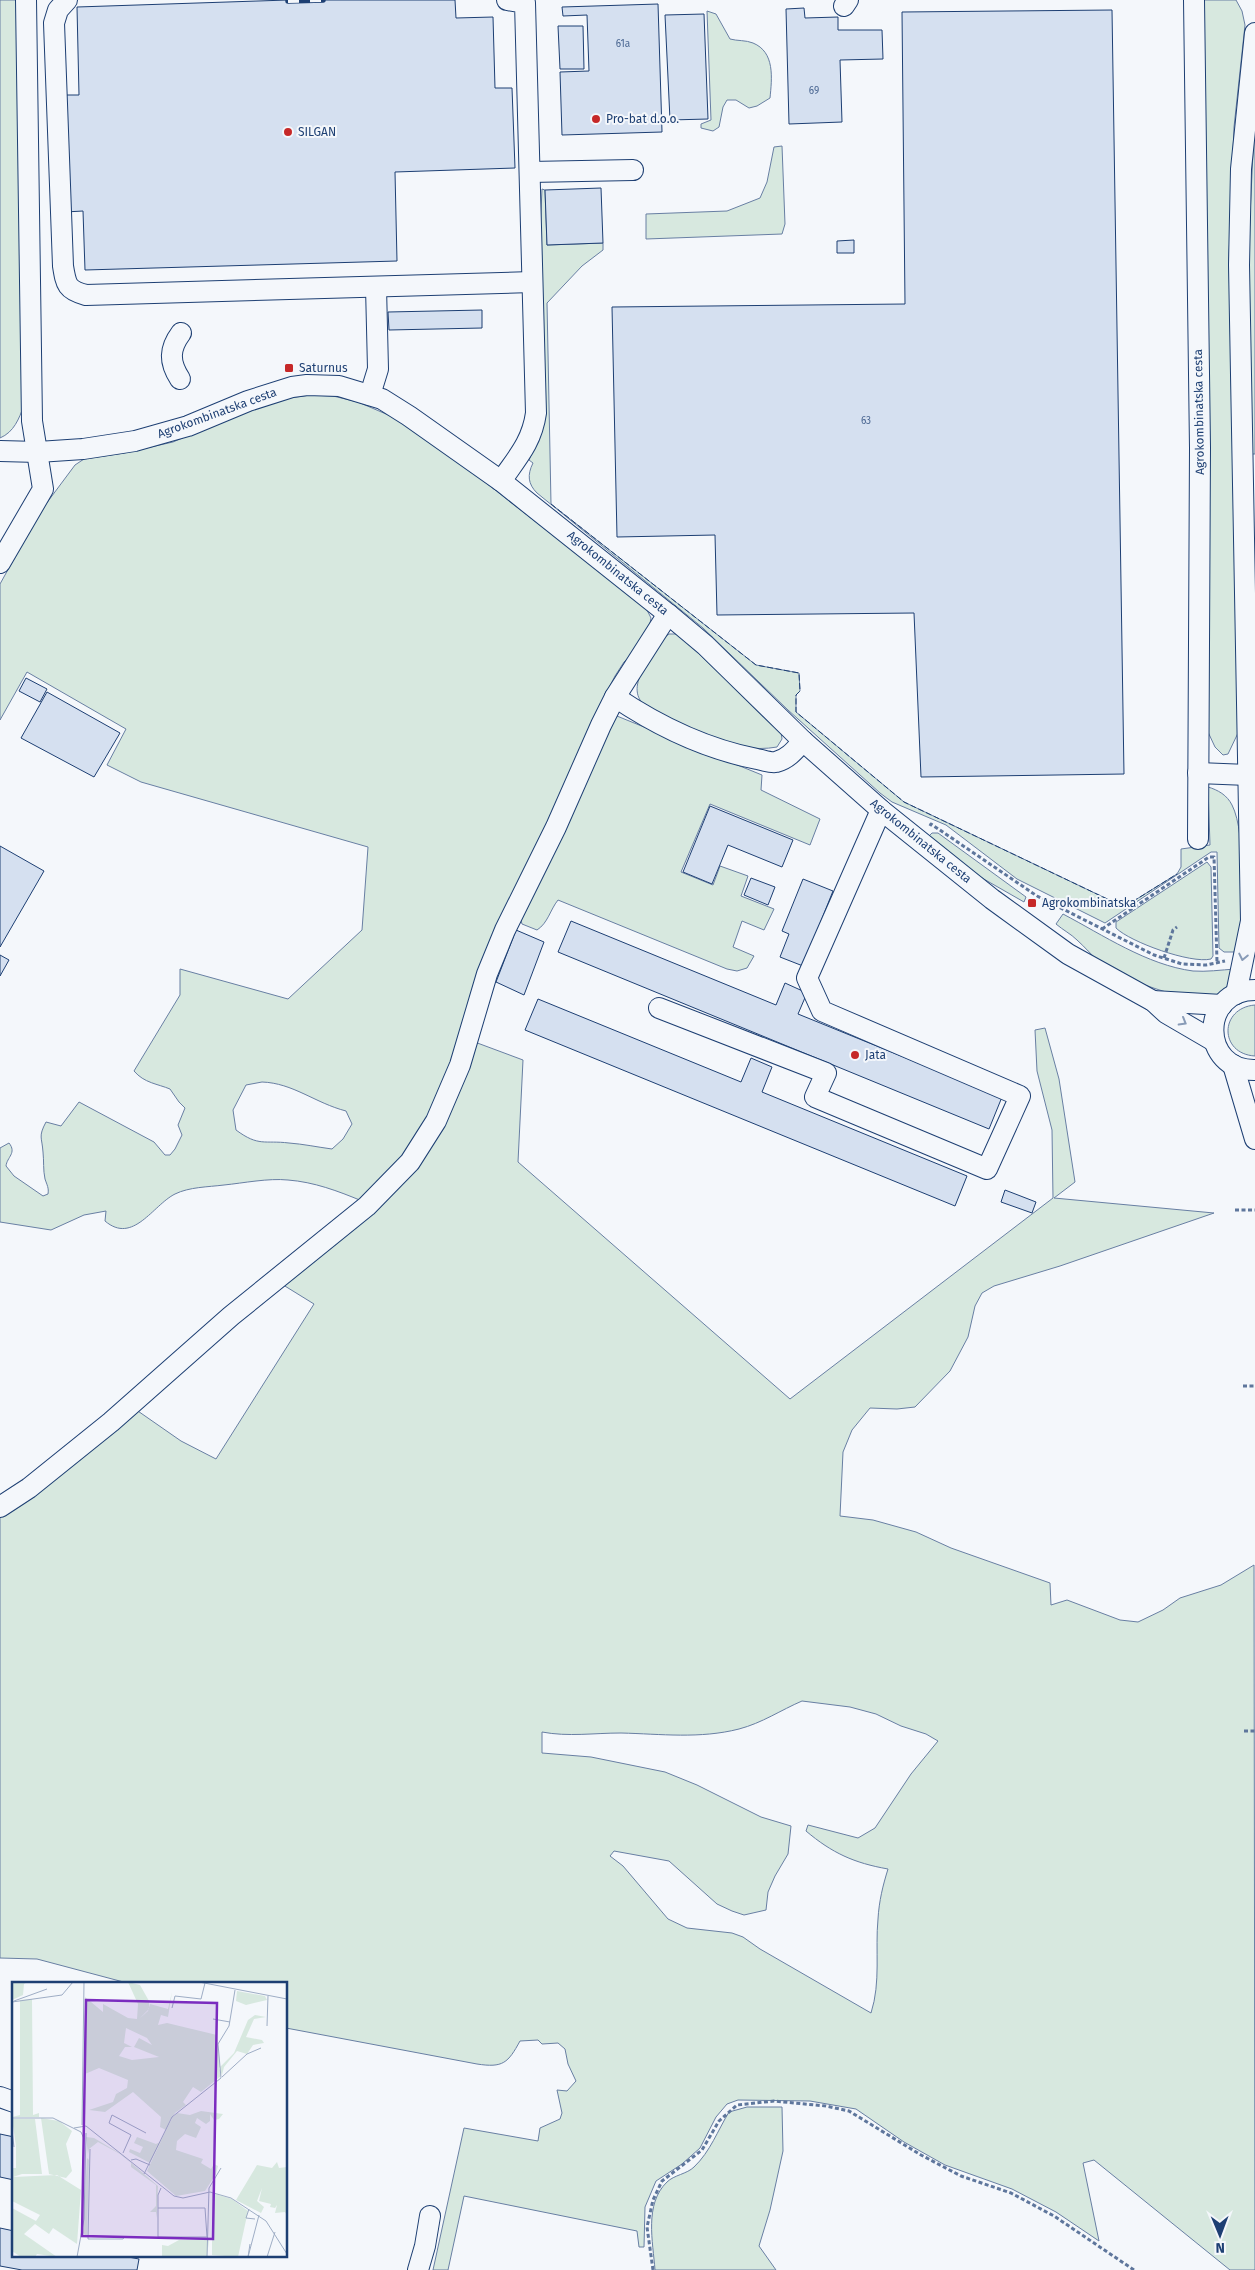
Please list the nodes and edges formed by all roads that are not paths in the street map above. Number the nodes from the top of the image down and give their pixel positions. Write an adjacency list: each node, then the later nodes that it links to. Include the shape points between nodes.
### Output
1 (26, 0): 14 (street, via 32,420)
2 (67, 0): 9 (street, via 58,10 54,23 63,266 65,282 74,292 86,295)
3 (507, 0): 7 (street, via 525,3)
4 (1194, 0): 21 (street, Agrokombinatska cesta, via 1200,448)
5 (1255, 33): 15 (street, via 1239,201)
6 (633, 170): 7 (street)
7 (530, 172): 8 (street)
8 (532, 282): 9 (street); 16 (street, via 536,414 526,447)
9 (376, 287): 12 (street, via 378,369)
10 (181, 333): 11 (street, via 173,344 173,368)
11 (180, 379)
12 (370, 395): 14 (street, Agrokombinatska cesta, via 339,386 292,387 262,395 188,426 149,438 83,449); 16 (street, Agrokombinatska cesta, via 409,416)
13 (0, 451): 14 (street, Agrokombinatska cesta)
14 (38, 452): 17 (street, via 43,490)
15 (1248, 460): 22 (street)
16 (501, 482): 18 (street, Agrokombinatska cesta)
17 (0, 563)
18 (668, 614): 19 (street); 20 (street, Agrokombinatska cesta, via 705,645)
19 (615, 698): 20 (street, via 695,741 746,757 774,762 788,758); 33 (street, via 487,974 460,1065 436,1121 410,1162 367,1206 231,1316 111,1422 30,1488)
20 (803, 741): 23 (street, Agrokombinatska cesta)
21 (1198, 773): 22 (street); 24 (street, Agrokombinatska cesta)
22 (1248, 775): 25 (street)
23 (881, 810): 27 (street, Agrokombinatska cesta, via 992,899 1068,954); 28 (street, via 807,978 822,1011 1020,1096 988,1169 815,1097 826,1073)
24 (1198, 839)
25 (1253, 927): 26 (street, one-way to 26)
26 (1238, 996): 27 (street, Agrokombinatska cesta); 29 (street, via 1215,1018)
27 (1153, 1001): 29 (street, Agrokombinatska cesta, one-way to 29, via 1166,1013)
28 (659, 1008)
29 (1214, 1041): 30 (street)
30 (1233, 1065): 31 (street); 32 (street)
31 (1255, 1070)
32 (1255, 1139)
33 (0, 1507)
34 (0, 2097): 35 (street)
35 (12, 2101)
36 (430, 2216): 37 (street)
37 (418, 2270)

